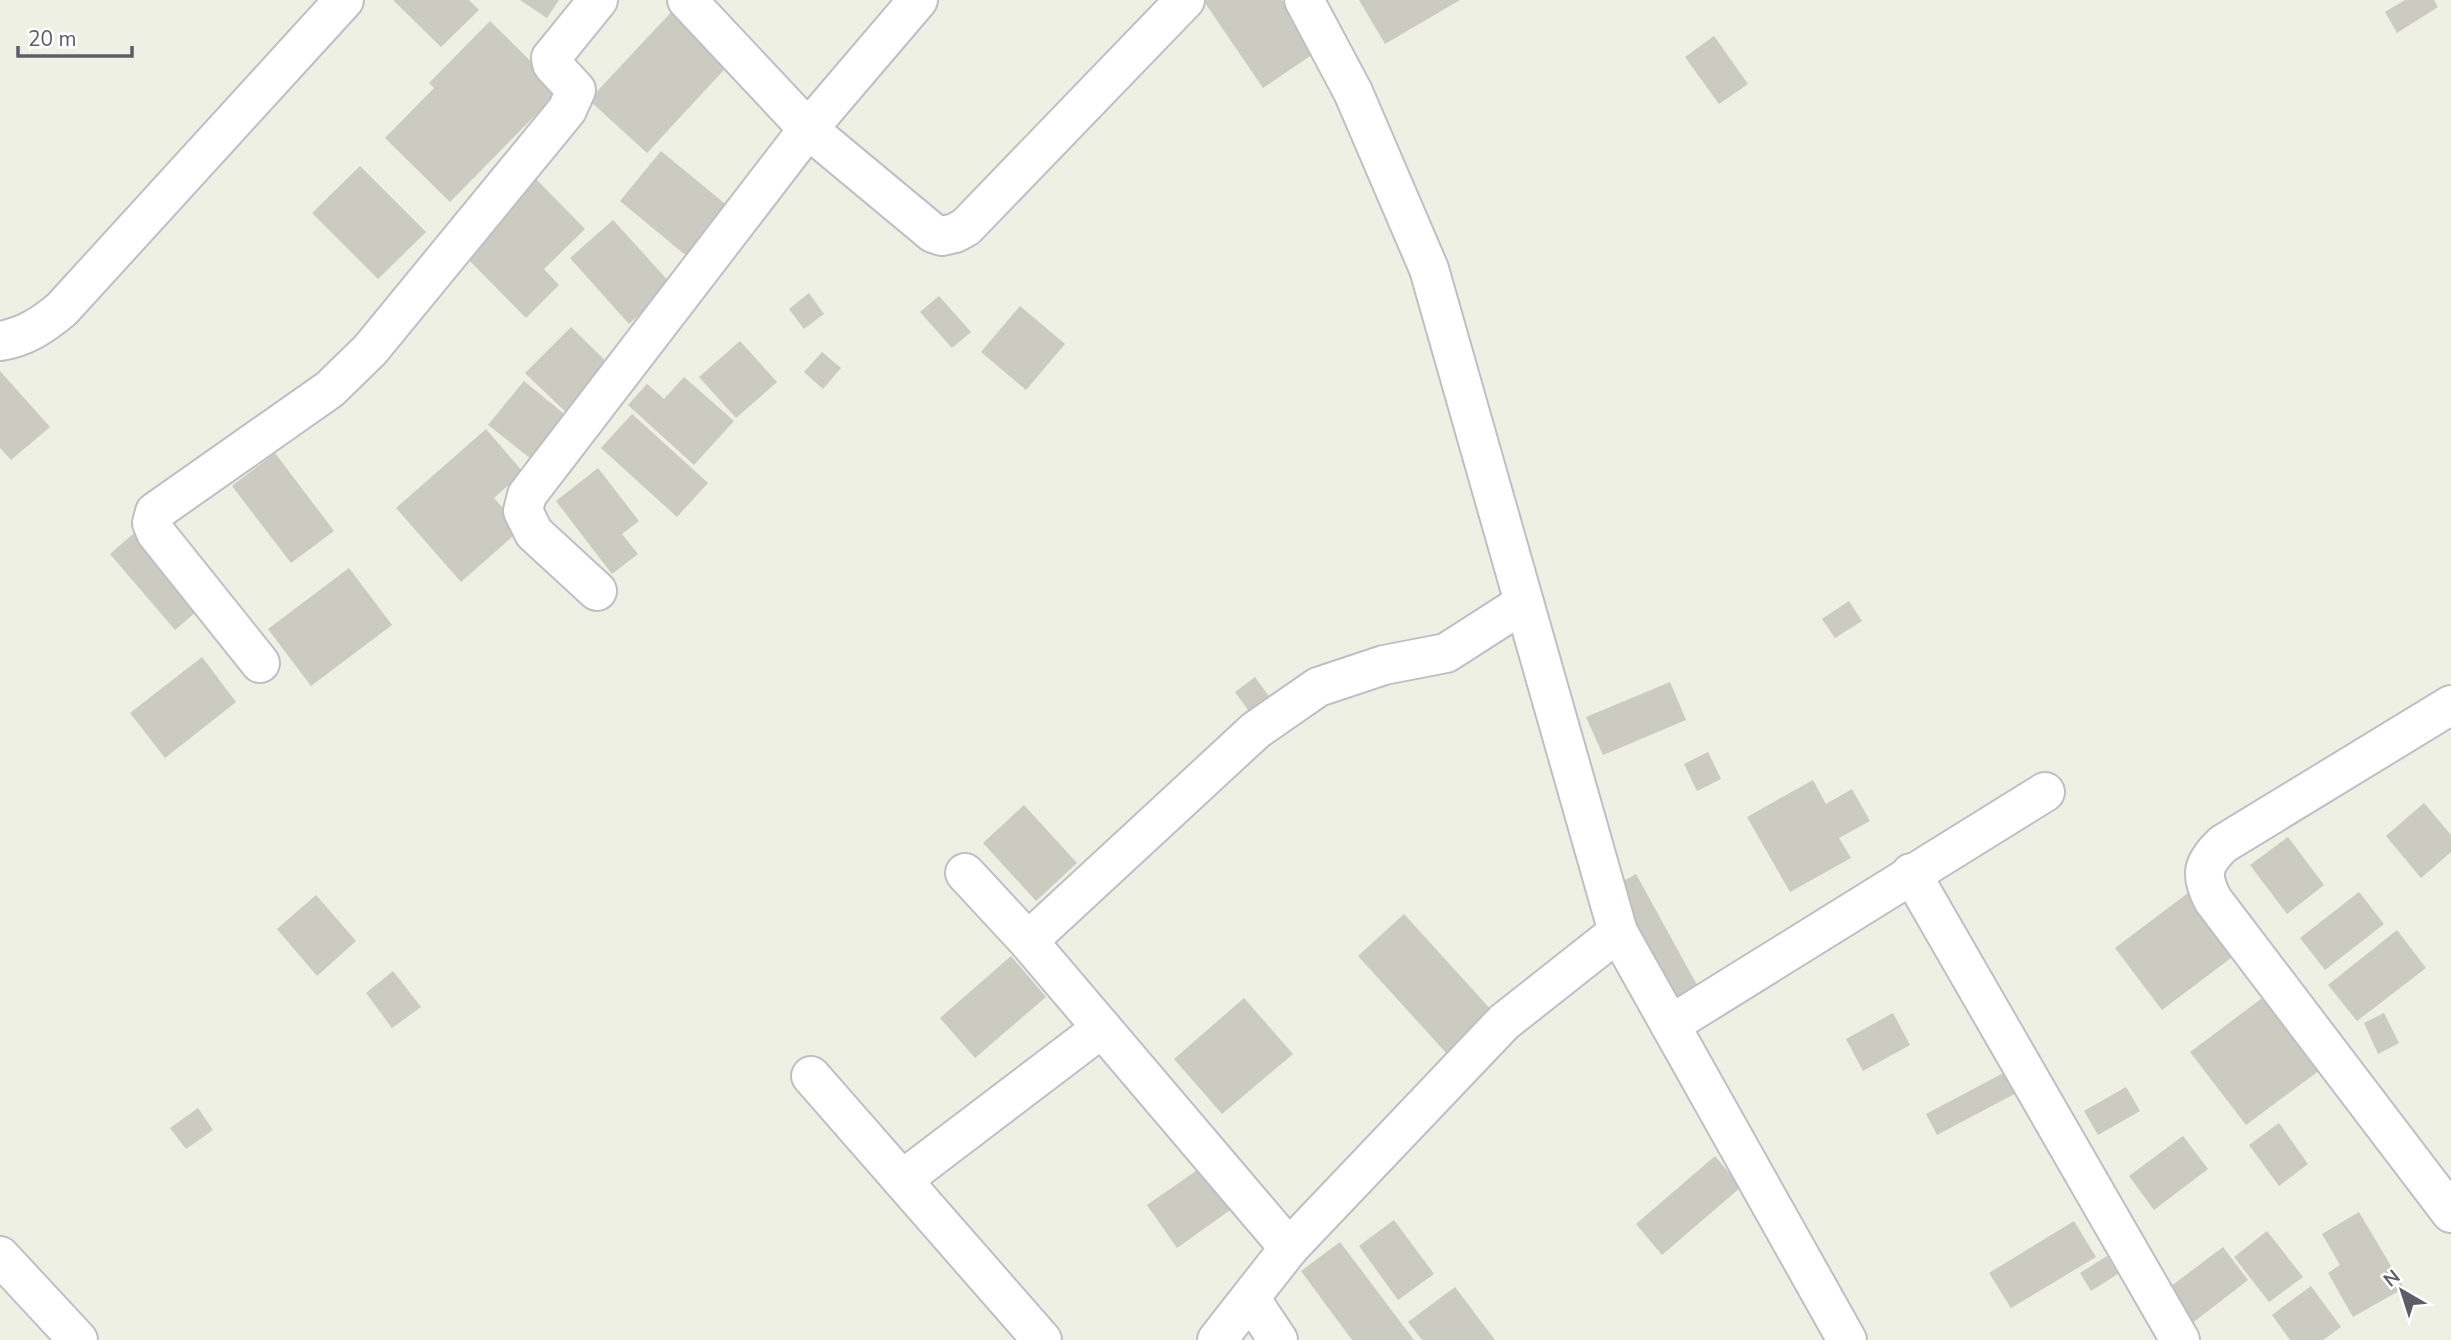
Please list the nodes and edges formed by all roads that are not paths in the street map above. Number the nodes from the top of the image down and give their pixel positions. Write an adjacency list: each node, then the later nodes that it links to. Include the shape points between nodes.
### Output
1 (344, 0): 8 (street, via 62,309 24,334)
2 (598, 0): 11 (street, via 551,58 576,90 567,110 370,350 330,389 267,437 155,512 152,523 156,533)
3 (687, 0): 7 (street)
4 (918, 0): 7 (street)
5 (1185, 0): 7 (street, via 966,227 955,233 933,233)
6 (1304, 0): 10 (street, via 1353,92 1429,269)
7 (808, 129): 9 (street, via 527,495 523,511 534,533)
8 (0, 341)
9 (597, 591)
10 (1524, 603): 16 (street); 17 (street, via 1446,653 1384,664 1318,687 1256,730)
11 (260, 663)
12 (2451, 705): 22 (street, via 2223,844 2203,872 2213,900)
13 (2045, 792): 15 (street)
14 (965, 873): 17 (street)
15 (1911, 873): 18 (street); 31 (street)
16 (1618, 932): 18 (street); 23 (street, via 1504,1021)
17 (1028, 941): 19 (street)
18 (1670, 1025): 30 (street)
19 (1102, 1028): 21 (street); 23 (street)
20 (811, 1076): 21 (street)
21 (902, 1180): 27 (street)
22 (2451, 1213)
23 (1289, 1248): 25 (street)
24 (0, 1256): 26 (street)
25 (1250, 1298): 28 (street); 29 (street)
26 (78, 1340)
27 (1042, 1340)
28 (1217, 1340)
29 (1278, 1340)
30 (1847, 1340)
31 (2180, 1340)

